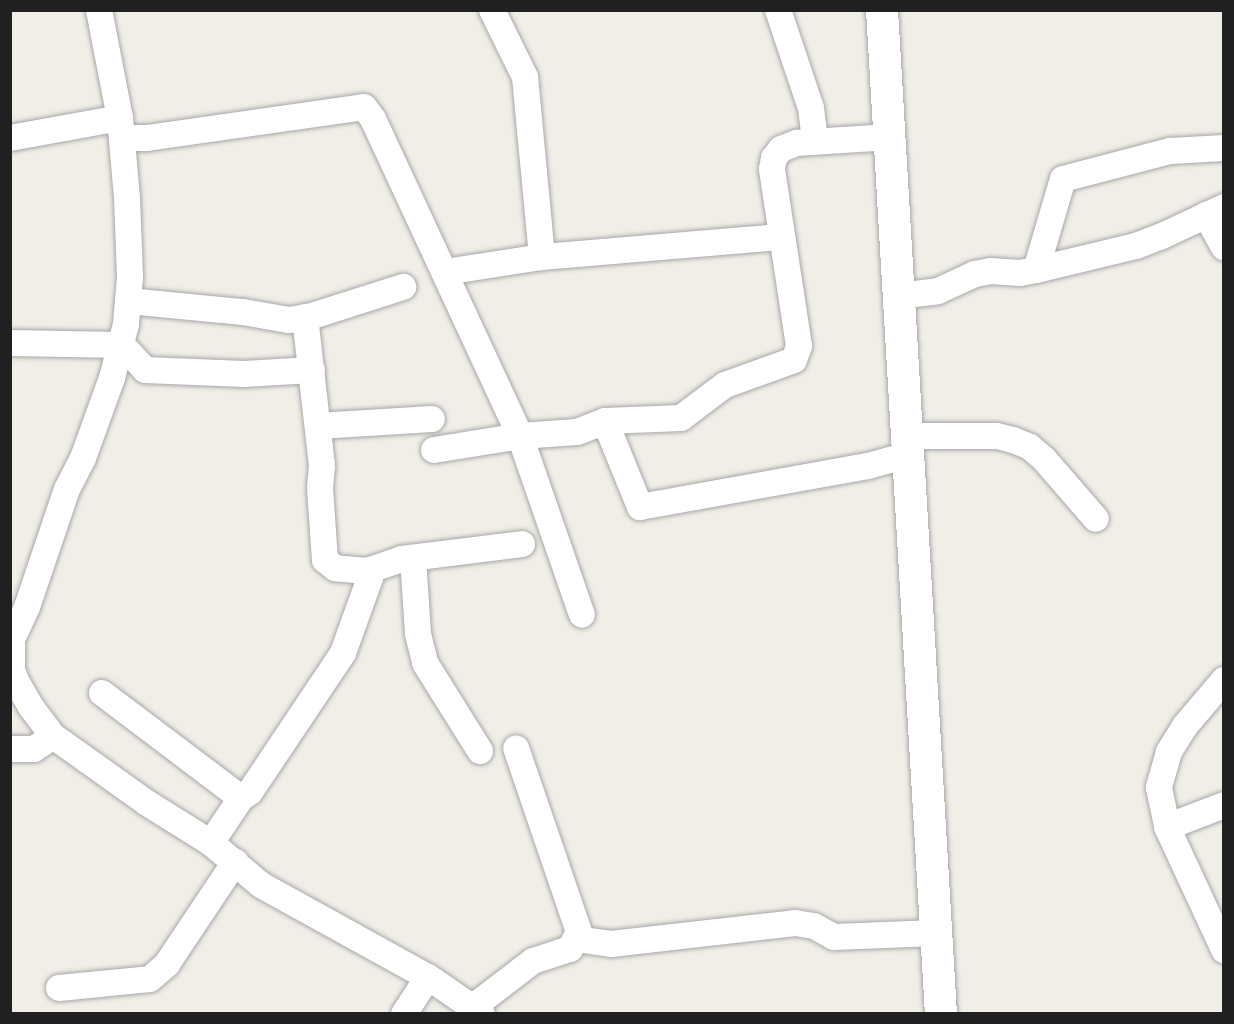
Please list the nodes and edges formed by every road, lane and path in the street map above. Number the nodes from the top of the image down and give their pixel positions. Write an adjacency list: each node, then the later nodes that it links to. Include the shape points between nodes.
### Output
1 (99, 10): 5 (street)
2 (492, 10): 13 (street, via 525,76)
3 (778, 10): 8 (street, via 811,108)
4 (882, 10): 7 (street)
5 (121, 128): 6 (street); 15 (street, via 147,138 364,107 374,118); 18 (street)
6 (10, 138)
7 (889, 138): 8 (street); 17 (street)
8 (815, 142): 11 (street, via 781,148 774,158 772,169)
9 (1224, 148): 14 (street, via 1170,151 1063,179)
10 (1215, 211): 12 (street); 14 (street, via 1136,246)
11 (782, 237): 13 (street); 24 (street, via 799,346 794,360 736,379 681,417)
12 (1224, 247)
13 (542, 257): 15 (street)
14 (1036, 270): 17 (street, via 990,271 938,291)
15 (445, 272): 26 (street)
16 (403, 287): 19 (street)
17 (899, 296): 27 (street)
18 (128, 301): 19 (street, via 289,320); 21 (street)
19 (305, 318): 22 (street)
20 (10, 343): 21 (street)
21 (122, 345): 22 (street, via 146,370 244,374); 34 (street, via 27,608 12,639)
22 (312, 369): 25 (street)
23 (432, 419): 25 (street)
24 (605, 421): 26 (street, via 577,432); 27 (street, via 640,507 867,466)
25 (318, 426): 32 (street, via 325,560 336,568)
26 (520, 436): 28 (street); 33 (street)
27 (907, 446): 29 (street, via 997,436 1013,440 1044,459); 46 (street)
28 (434, 450)
29 (1096, 519)
30 (522, 544): 31 (street)
31 (413, 558): 32 (street); 40 (street, via 418,634 425,663)
32 (367, 571): 41 (street, via 370,583 343,652 250,792)
33 (582, 615)
34 (11, 669): 37 (street, via 31,707)
35 (1224, 680): 43 (street, via 1185,726 1169,752 1159,788)
36 (102, 693): 41 (street)
37 (54, 736): 39 (street, via 34,749); 44 (street)
38 (516, 748): 47 (street, via 578,926)
39 (10, 749)
40 (480, 751)
41 (241, 798): 44 (street)
42 (1224, 805): 43 (street)
43 (1167, 828): 48 (street)
44 (211, 843): 45 (street)
45 (235, 862): 49 (street, via 261,885); 50 (street, via 167,963 150,979)
46 (936, 933): 47 (street, via 834,937 814,926 795,923 611,944); 53 (street)
47 (576, 939): 51 (street, via 570,949 533,961)
48 (1224, 950)
49 (428, 977): 51 (street); 52 (street)
50 (59, 988)
51 (477, 1010)
52 (404, 1014)
53 (941, 1014)

